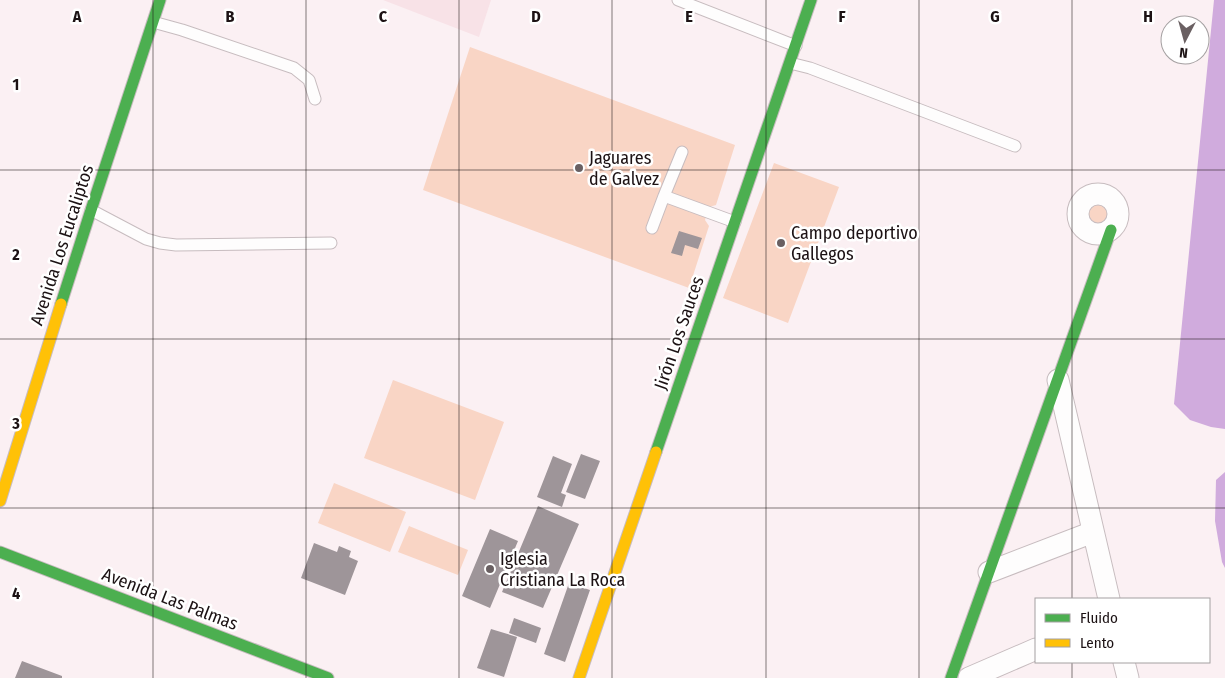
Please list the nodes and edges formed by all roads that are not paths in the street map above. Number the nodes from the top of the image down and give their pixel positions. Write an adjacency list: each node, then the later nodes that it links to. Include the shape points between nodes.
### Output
1 (160, 0): 4 (street, Avenida Los Eucaliptos)
2 (678, 0): 5 (lane)
3 (811, 0): 5 (street, Jirón Los Sauces)
4 (153, 22): 7 (lane, via 294,68 308,80); 11 (street, Avenida Los Eucaliptos)
5 (796, 46): 6 (street, Jirón Los Sauces)
6 (790, 63): 8 (lane); 12 (street, Jirón Los Sauces)
7 (315, 99)
8 (1014, 146)
9 (682, 152): 10 (lane)
10 (664, 196): 12 (lane); 13 (lane)
11 (91, 210): 15 (lane, via 160,243); 17 (street, Avenida Los Eucaliptos)
12 (735, 222): 25 (street, Jirón Los Sauces)
13 (652, 228)
14 (1112, 230): 16 (street)
15 (331, 243)
16 (1058, 380): 18 (street); 20 (street)
17 (0, 501)
18 (1093, 532): 20 (street); 21 (street)
19 (0, 552): 24 (street, Avenida Las Palmas)
20 (989, 572): 26 (street)
21 (1109, 598)
22 (1035, 649): 27 (street)
23 (1124, 663): 28 (street)
24 (328, 678)
25 (579, 678)
26 (951, 678)
27 (969, 678)
28 (1128, 678)

